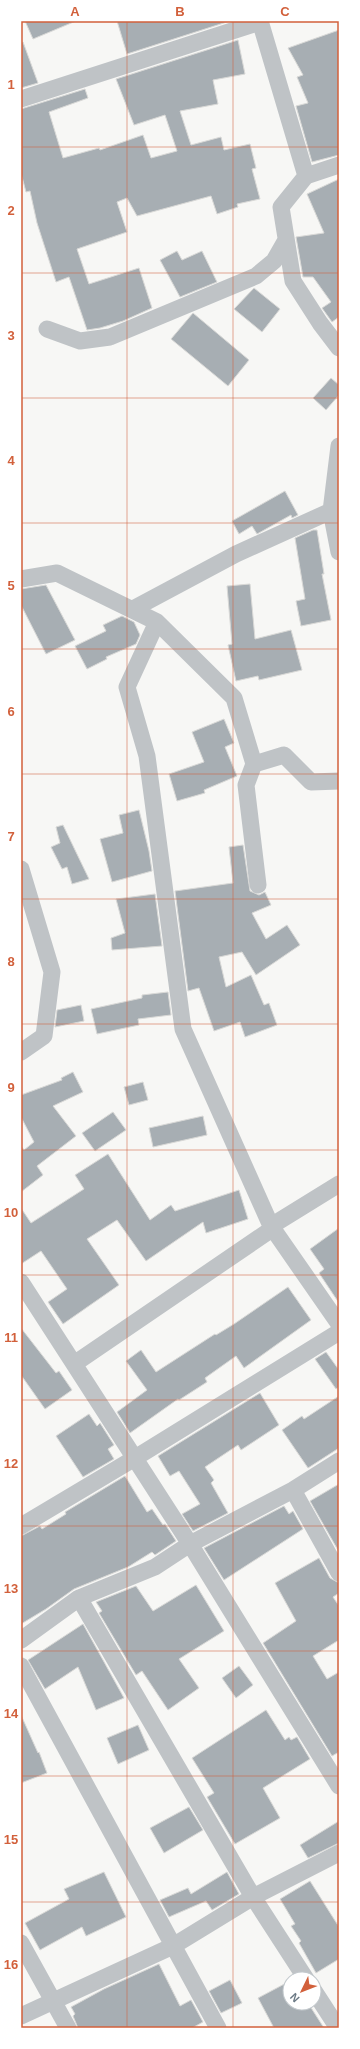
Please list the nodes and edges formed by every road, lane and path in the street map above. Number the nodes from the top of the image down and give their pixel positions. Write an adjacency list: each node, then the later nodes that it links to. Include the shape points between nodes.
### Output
1 (260, 22): 2 (street); 4 (street)
2 (21, 99)
3 (339, 166): 4 (street)
4 (306, 176): 5 (street, via 281,207)
5 (286, 240): 6 (street, via 293,281); 7 (street, via 274,261 256,276 110,337 80,341)
6 (333, 327): 8 (street)
7 (46, 329)
8 (339, 348)
9 (339, 446): 10 (street)
10 (331, 511): 11 (street); 13 (street, via 236,554)
11 (339, 552)
12 (21, 579): 13 (street, via 57,573)
13 (133, 608): 14 (street)
14 (158, 622): 15 (street, via 234,698); 21 (street, via 127,687 147,756 183,1029)
15 (254, 764): 16 (street, via 284,755 310,782); 18 (street, via 246,785)
16 (339, 781)
17 (21, 870): 19 (street, via 52,972 44,1036)
18 (258, 885)
19 (21, 1052)
20 (339, 1184): 21 (street)
21 (271, 1226): 23 (street); 25 (street, via 269,1231)
22 (21, 1282): 25 (street)
23 (339, 1324)
24 (339, 1332): 26 (street)
25 (74, 1364): 26 (street)
26 (135, 1458): 29 (street); 30 (street)
27 (339, 1461): 28 (street)
28 (293, 1490): 30 (street); 31 (street)
29 (21, 1526)
30 (190, 1544): 32 (street, via 155,1566); 35 (street)
31 (339, 1573)
32 (79, 1598): 33 (street); 37 (street)
33 (21, 1640)
34 (21, 1666): 39 (street)
35 (339, 1786)
36 (339, 1853): 37 (street)
37 (253, 1897): 39 (street); 40 (street)
38 (21, 1943): 41 (street)
39 (173, 1946): 41 (street); 45 (street)
40 (301, 1971)
41 (53, 2002): 43 (street); 44 (street)
42 (322, 2003): 46 (street)
43 (21, 2016)
44 (68, 2028)
45 (218, 2028)
46 (338, 2028)

